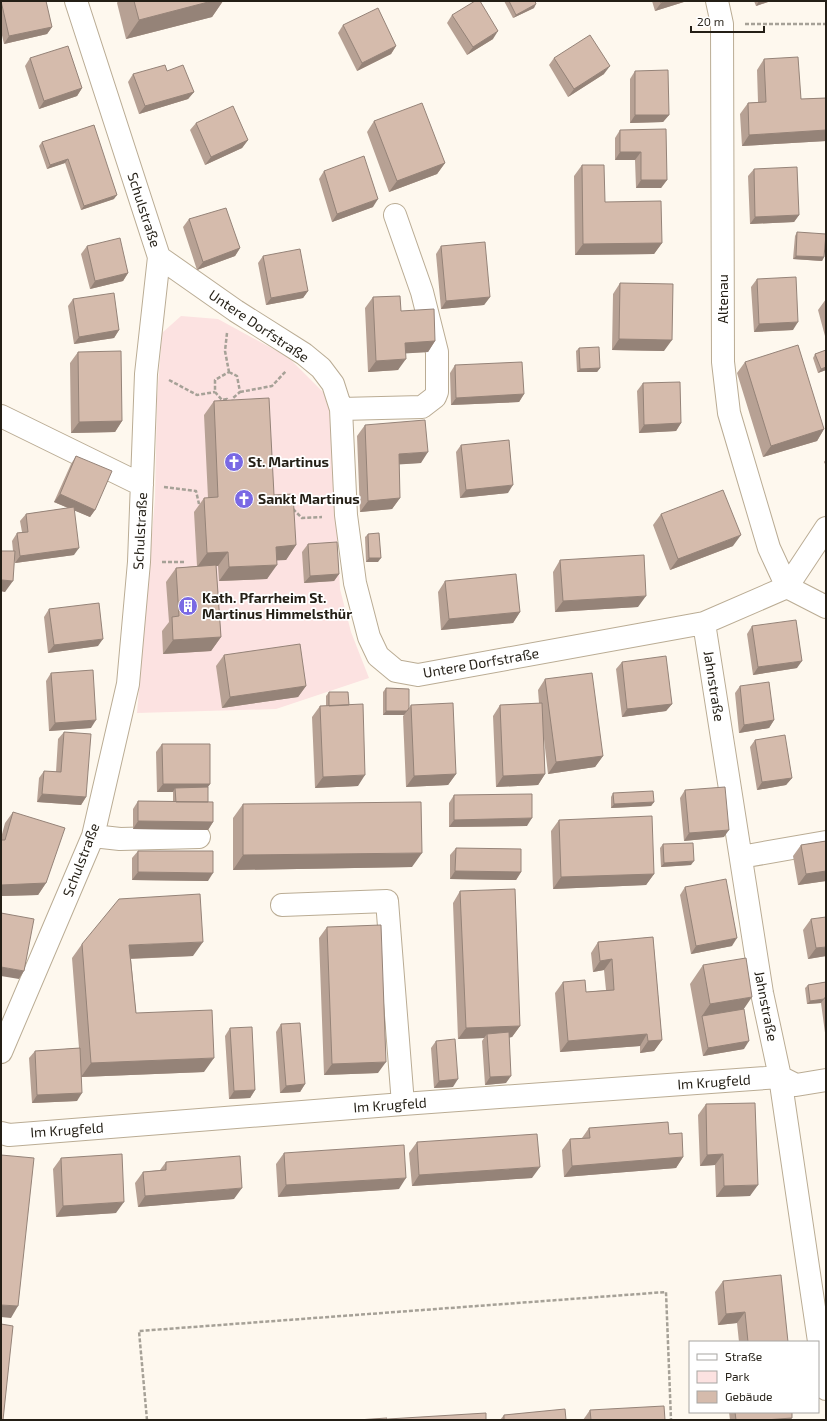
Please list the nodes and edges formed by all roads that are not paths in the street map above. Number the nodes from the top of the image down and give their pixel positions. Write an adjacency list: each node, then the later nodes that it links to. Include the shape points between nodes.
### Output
1 (76, 1): 4 (street, Schulstraße)
2 (717, 1): 9 (street, Altenau, via 722,24 723,362 729,413 770,548)
3 (396, 215): 5 (street, via 422,292 437,352 437,392 422,407)
4 (159, 257): 5 (street, Untere Dorfstraße, via 321,368 333,384); 7 (street, Schulstraße, via 146,374)
5 (341, 409): 11 (street, Untere Dorfstraße, via 346,515 355,583 369,637 378,656 396,671 418,675)
6 (1, 416): 7 (street)
7 (142, 485): 12 (street, Schulstraße, via 137,682)
8 (826, 528): 9 (street)
9 (787, 587): 10 (street); 11 (street, Untere Dorfstraße)
10 (826, 607)
11 (704, 623): 15 (street, Jahnstraße)
12 (93, 836): 13 (street, via 120,839); 17 (street, Schulstraße)
13 (199, 837)
14 (826, 842): 15 (street)
15 (742, 857): 18 (street, Jahnstraße, via 762,993)
16 (282, 905): 20 (street, via 388,902)
17 (1, 1052)
18 (780, 1077): 19 (street, via 796,1085); 20 (street, Im Krugfeld); 22 (street, Jahnstraße)
19 (826, 1080)
20 (403, 1104): 21 (street, Im Krugfeld, via 9,1135)
21 (1, 1133)
22 (819, 1341)
23 (819, 1342): 24 (street, Jahnstraße)
24 (826, 1389)

